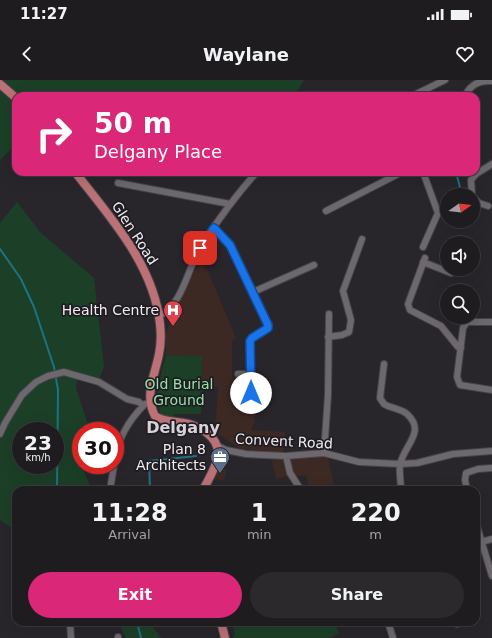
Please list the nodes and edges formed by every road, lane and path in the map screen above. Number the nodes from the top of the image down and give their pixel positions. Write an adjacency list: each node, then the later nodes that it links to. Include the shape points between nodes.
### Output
1 (445, 80): 6 (street)
2 (467, 80): 5 (street)
3 (492, 81): 5 (street, via 483,81)
4 (0, 84): 8 (main road)
5 (472, 86): 7 (street)
6 (420, 92)
7 (468, 92)
8 (12, 94)
9 (492, 164): 10 (street)
10 (480, 172)
11 (79, 176): 29 (main road, Glen Road, via 134,252 147,276)
12 (254, 176): 19 (street)
13 (394, 176): 21 (street)
14 (424, 176): 24 (street, via 438,213)
15 (474, 176): 17 (street, via 471,180)
16 (118, 183): 19 (street)
17 (472, 188)
18 (480, 203): 20 (street)
19 (230, 204): 22 (street)
20 (488, 206)
21 (326, 211)
22 (214, 228): 27 (street, via 230,245); 29 (street, via 200,248 168,312)
23 (362, 239): 31 (street, via 344,291 351,320 349,332)
24 (423, 247)
25 (314, 265): 27 (street)
26 (440, 268): 32 (street, via 424,260 408,304 410,310 441,326)
27 (253, 292): 35 (street, via 268,328 250,341)
28 (329, 314): 31 (street)
29 (159, 316): 38 (main road, Glen Road, via 160,353)
30 (492, 322): 32 (street, via 467,322 463,328)
31 (328, 337): 43 (street)
32 (461, 348): 36 (street, via 457,376 460,385)
33 (384, 364): 45 (street, via 380,398 384,404 407,413 415,425 415,435)
34 (238, 374): 35 (street)
35 (251, 374): 37 (street)
36 (492, 390)
37 (251, 393)
38 (146, 403): 39 (street, via 129,421); 40 (street, via 127,400 99,382 64,372 36,382 22,396); 41 (main road, via 158,418 191,424 212,437)
39 (124, 431)
40 (0, 434)
41 (218, 446): 44 (street, Convent Road, via 246,454); 49 (main road, via 219,454)
42 (492, 451): 45 (street, Convent Road, via 454,454 417,463)
43 (324, 453): 44 (street, Convent Road); 45 (street, Convent Road, via 359,462)
44 (286, 456): 50 (street, via 293,481)
45 (400, 464): 51 (street)
46 (492, 468): 52 (street, via 466,473)
47 (113, 474): 48 (street)
48 (111, 486)
49 (205, 486)
50 (297, 486)
51 (401, 486)
52 (467, 486)
53 (480, 538): 55 (street)
54 (492, 539): 55 (street)
55 (481, 542): 56 (street)
56 (492, 576)
57 (70, 626): 60 (street)
58 (222, 626): 61 (main road)
59 (389, 626): 62 (street)
60 (71, 638)
61 (225, 638)
62 (393, 638)

